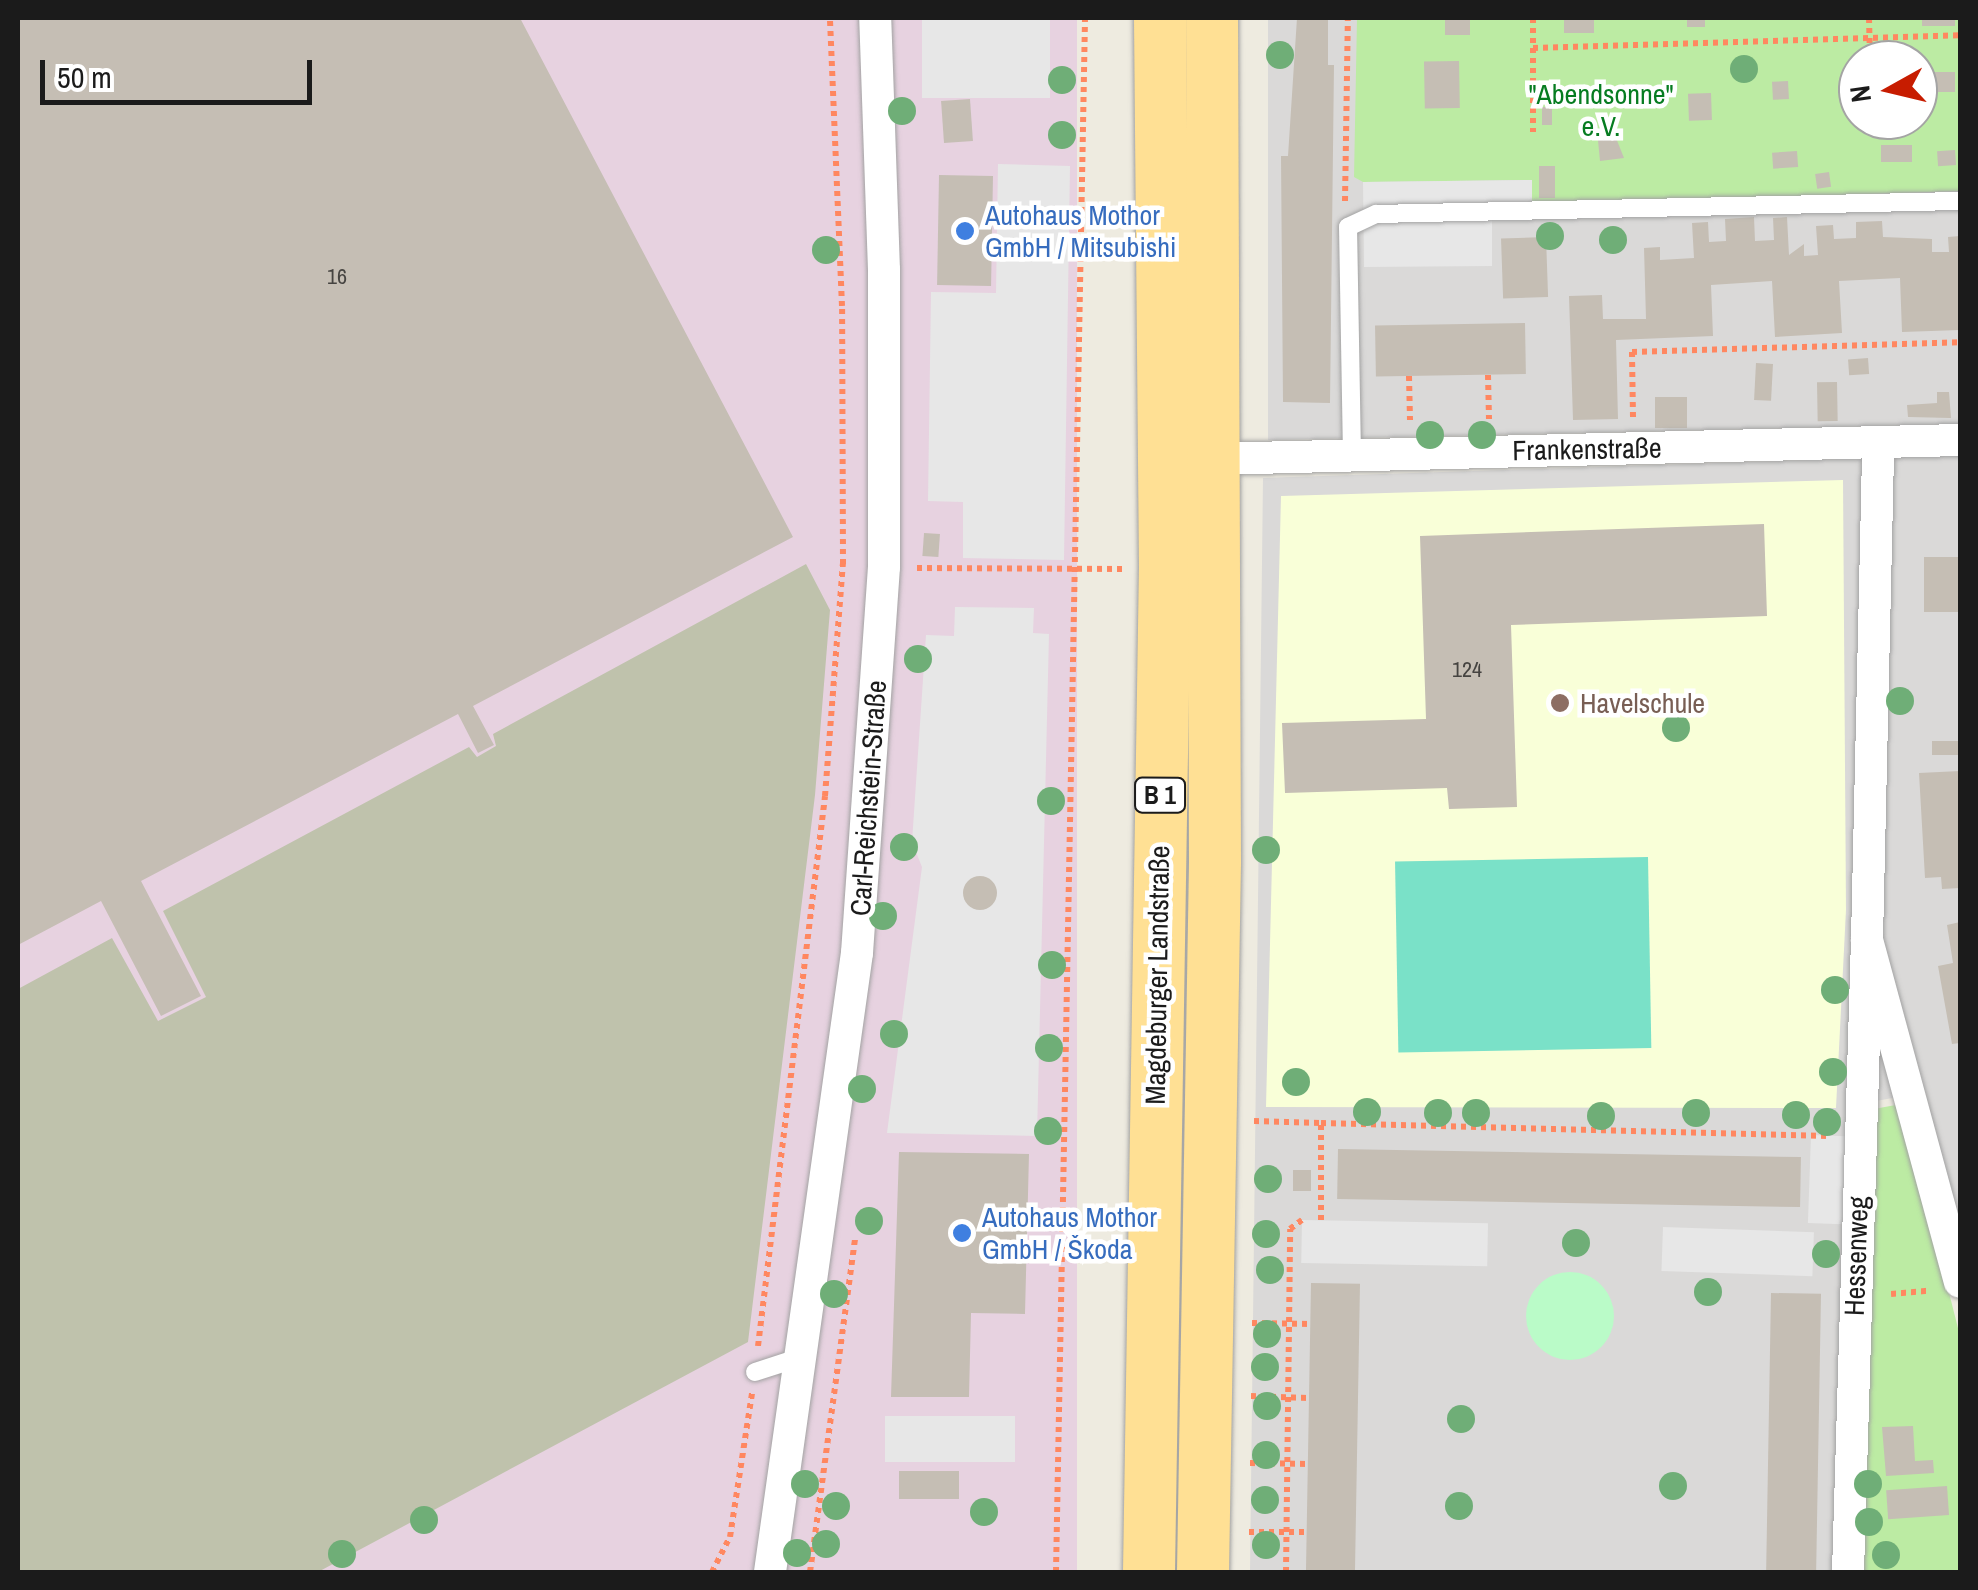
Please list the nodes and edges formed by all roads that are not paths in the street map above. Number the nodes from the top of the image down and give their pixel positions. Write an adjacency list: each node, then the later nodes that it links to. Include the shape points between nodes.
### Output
1 (875, 18): 11 (street, Carl-Reichstein-Straße, via 884,567 857,953)
2 (1160, 18): 14 (main road, Magdeburger Landstraße / B 1, via 1164,570)
3 (1212, 18): 8 (main road, Magdeburger Landstraße / B 1)
4 (1960, 201): 7 (lane, via 1376,214 1348,228)
5 (1960, 440): 6 (street, Frankenstraße)
6 (1878, 443): 7 (street, Frankenstraße); 9 (street, Hessenweg)
7 (1352, 455): 8 (street, Frankenstraße)
8 (1214, 459): 15 (main road, Magdeburger Landstraße / B 1)
9 (1867, 940): 10 (street, Hessenweg); 16 (street, Hessenweg)
10 (1952, 1285)
11 (798, 1358): 12 (lane); 13 (street, Carl-Reichstein-Straße)
12 (755, 1372)
13 (770, 1572)
14 (1149, 1572)
15 (1203, 1572)
16 (1848, 1572)

